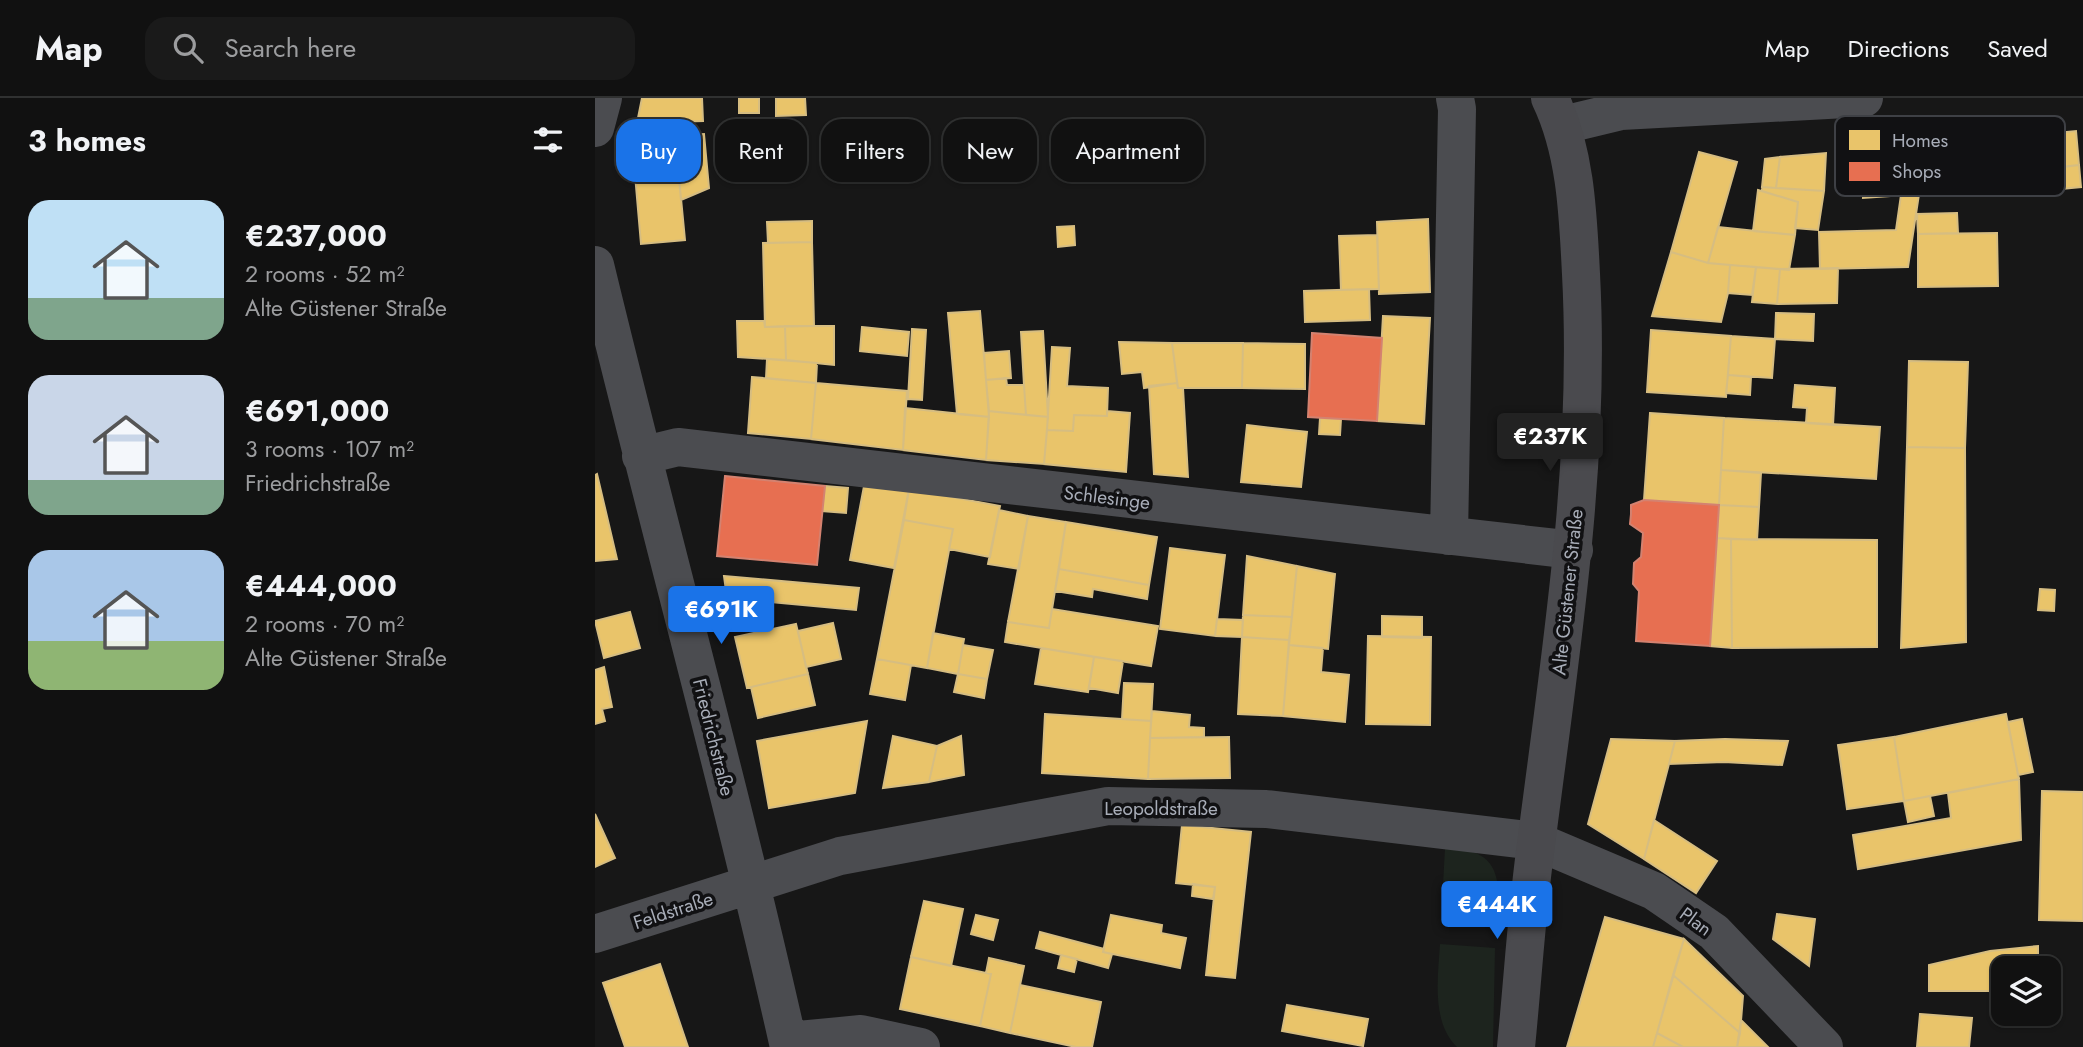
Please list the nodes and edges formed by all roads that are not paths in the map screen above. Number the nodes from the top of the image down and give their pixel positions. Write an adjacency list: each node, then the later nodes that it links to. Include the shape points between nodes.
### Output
1 (1455, 98): 6 (street)
2 (1864, 98): 3 (street)
3 (1557, 111): 7 (main road, Alte Güstener Straße, via 1578,216 1584,332)
4 (595, 265): 5 (street, Friedrichstraße)
5 (641, 456): 6 (street, Schlesinge, via 678,447); 9 (street, Friedrichstraße)
6 (1449, 536): 7 (street, Schlesinge)
7 (1574, 550): 8 (main road, Alte Güstener Straße)
8 (1536, 841): 9 (street, Leopoldstraße, via 1266,809 1108,806 840,856); 13 (main road, Alte Güstener Straße); 14 (street, Plan, via 1654,891 1714,932)
9 (752, 885): 10 (street, Feldstraße); 11 (street, Friedrichstraße)
10 (595, 934)
11 (789, 1044): 12 (street, via 861,1034)
12 (921, 1047)
13 (1516, 1047)
14 (1824, 1047)

